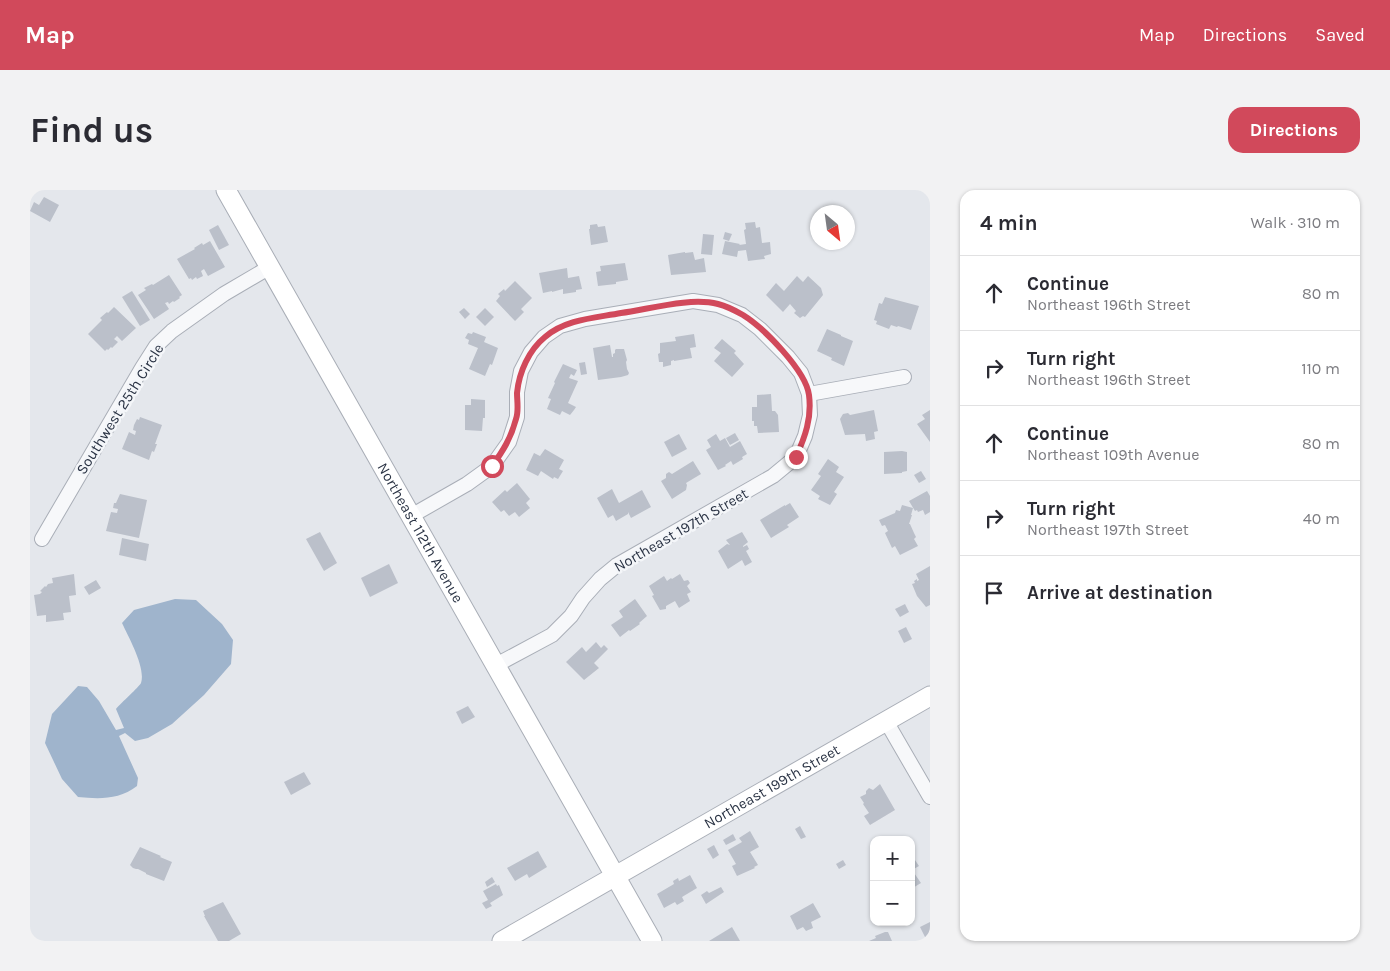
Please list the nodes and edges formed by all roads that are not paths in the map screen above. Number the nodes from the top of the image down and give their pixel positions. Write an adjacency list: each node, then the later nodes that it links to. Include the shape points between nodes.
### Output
1 (226, 190): 2 (street, Northeast 112th Avenue)
2 (270, 267): 5 (street, Northeast 112th Avenue); 6 (street, Southwest 25th Circle, via 204,307 156,346)
3 (904, 377): 4 (street)
4 (809, 394): 5 (street, via 801,374 760,329 742,315 718,304 693,302 584,319 560,326 544,337 521,371 517,417 509,442 492,466); 7 (street, Northeast 197th Street, via 810,415 796,457 773,476 617,565 600,579 552,635)
5 (411, 516): 7 (street, Northeast 112th Avenue)
6 (42, 539)
7 (496, 665): 11 (street, Northeast 112th Avenue)
8 (930, 696): 9 (street, Northeast 199th Street)
9 (886, 721): 10 (street); 11 (street, Northeast 199th Street)
10 (930, 798)
11 (614, 876): 12 (street, Northeast 199th Street); 13 (street, Northeast 112th Avenue)
12 (502, 941)
13 (652, 941)

